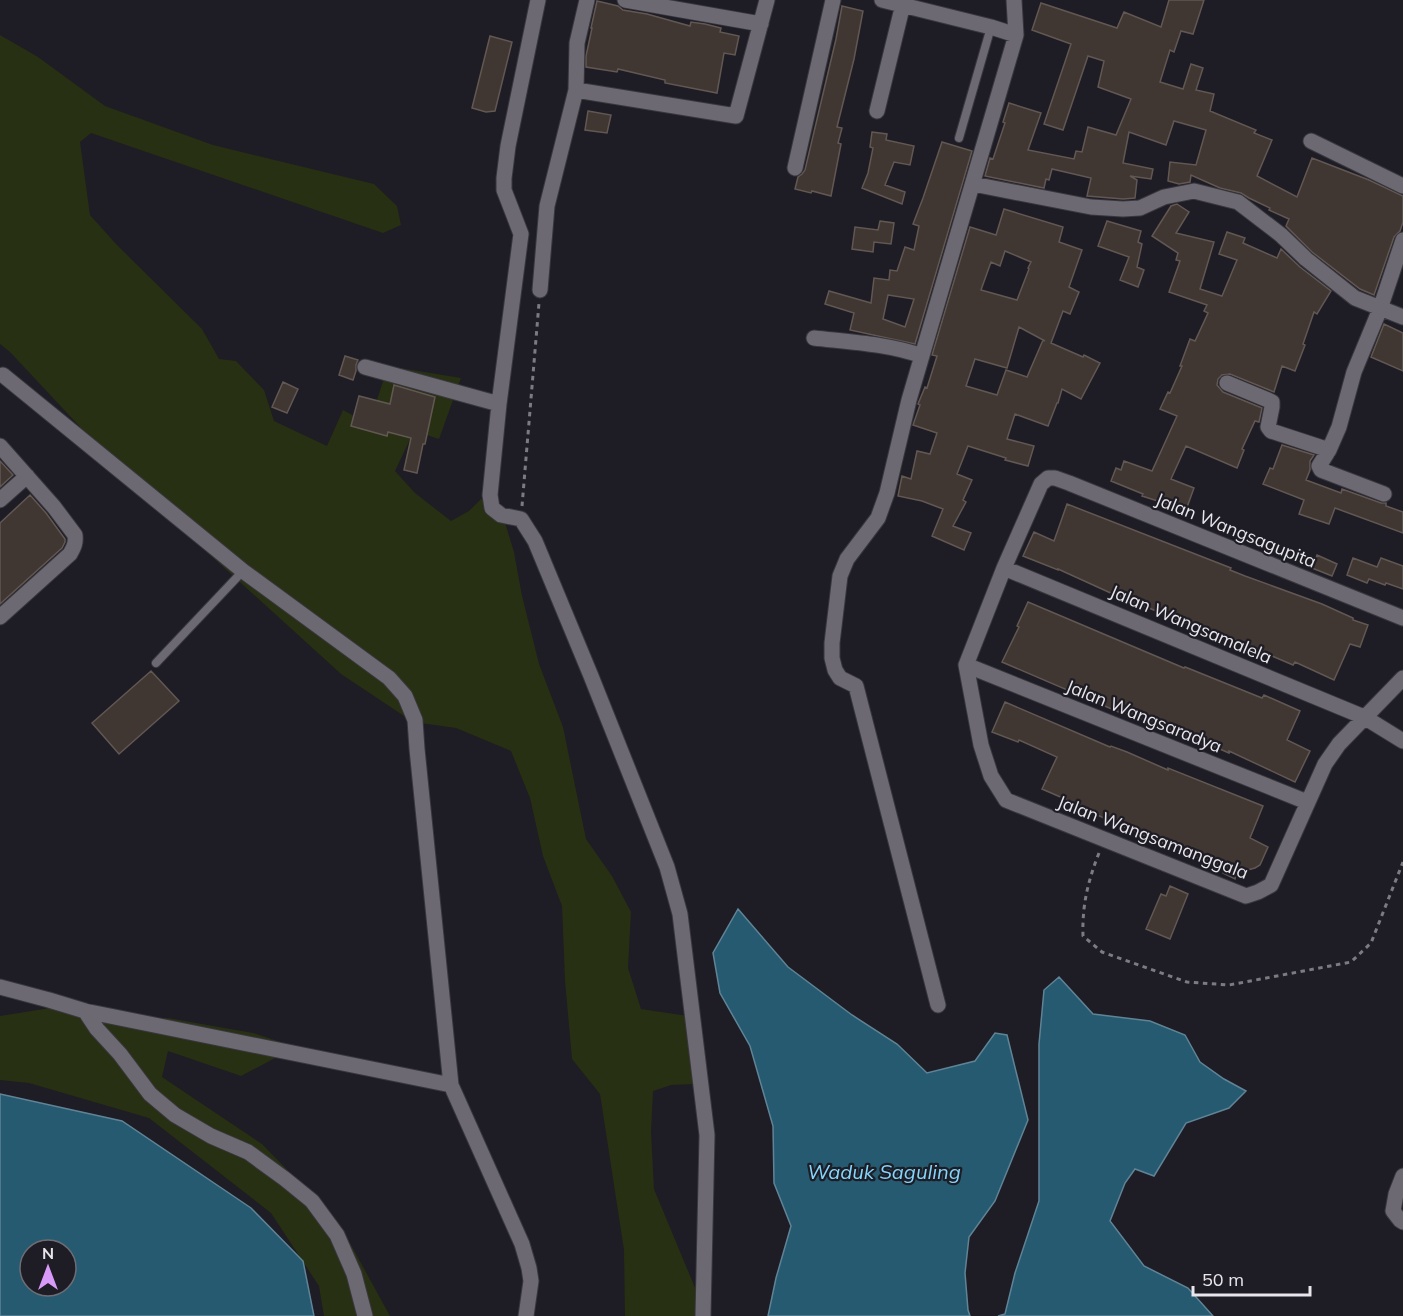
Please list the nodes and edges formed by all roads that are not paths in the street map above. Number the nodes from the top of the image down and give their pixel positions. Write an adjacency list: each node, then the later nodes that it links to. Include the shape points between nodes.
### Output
1 (538, 0): 28 (street, via 504,178 504,190 521,234)
2 (586, 0): 12 (street, via 577,43)
3 (625, 0): 9 (street)
4 (767, 0): 9 (street)
5 (833, 0): 16 (street)
6 (882, 0): 8 (street)
7 (1014, 0): 11 (street)
8 (903, 2): 10 (street); 13 (street)
9 (761, 24): 12 (street, via 736,116)
10 (991, 27): 11 (street); 14 (lane)
11 (1016, 35): 17 (street)
12 (576, 90): 20 (street, via 547,206)
13 (877, 111)
14 (959, 138)
15 (1311, 141): 18 (street)
16 (795, 168)
17 (973, 184): 21 (street, via 1091,207 1140,208 1164,197 1194,191 1238,202 1355,298); 24 (street)
18 (1403, 186)
19 (1403, 240): 21 (street)
20 (540, 290)
21 (1380, 309): 22 (street); 30 (street, via 1354,372)
22 (1403, 317)
23 (814, 338): 24 (street)
24 (922, 356): 45 (street, via 878,518 847,559 840,576 832,643 834,670 856,686)
25 (365, 367): 28 (street)
26 (1, 376): 35 (street)
27 (1227, 383): 30 (street, via 1272,402 1268,427 1271,431)
28 (498, 405): 52 (street, via 492,508 501,515 521,519 535,541 667,867 680,914 707,1135)
29 (0, 446): 31 (street)
30 (1329, 450): 32 (street, via 1319,466 1321,470)
31 (27, 476): 33 (street); 36 (street, via 75,535 75,545 70,554)
32 (1384, 494)
33 (0, 500)
34 (1004, 567): 37 (street, Jalan Wangsagupita, via 1041,484 1055,478); 39 (street); 41 (street, Jalan Wangsamalela)
35 (243, 571): 38 (lane); 47 (street, via 389,678 405,696 416,720)
36 (0, 617)
37 (1403, 618)
38 (156, 663)
39 (966, 665): 43 (street, Jalan Wangsaradya); 43 (street, Jalan Wangsamanggala, via 981,745 991,776 1006,800 1246,896 1271,885)
40 (1403, 678): 41 (street, Jalan Wangsamanggala)
41 (1364, 717): 42 (street, Jalan Wangsamalela); 43 (street, Jalan Wangsamanggala, via 1325,764)
42 (1403, 741)
43 (1307, 802)
44 (0, 987): 46 (street)
45 (938, 1005)
46 (86, 1011): 47 (street); 50 (street, via 150,1094 175,1115 248,1152 312,1202 337,1235 354,1274)
47 (451, 1085): 51 (street, via 522,1244 531,1281)
48 (1403, 1176): 49 (street, via 1393,1211)
49 (1403, 1221)
50 (365, 1316)
51 (526, 1316)
52 (703, 1316)

